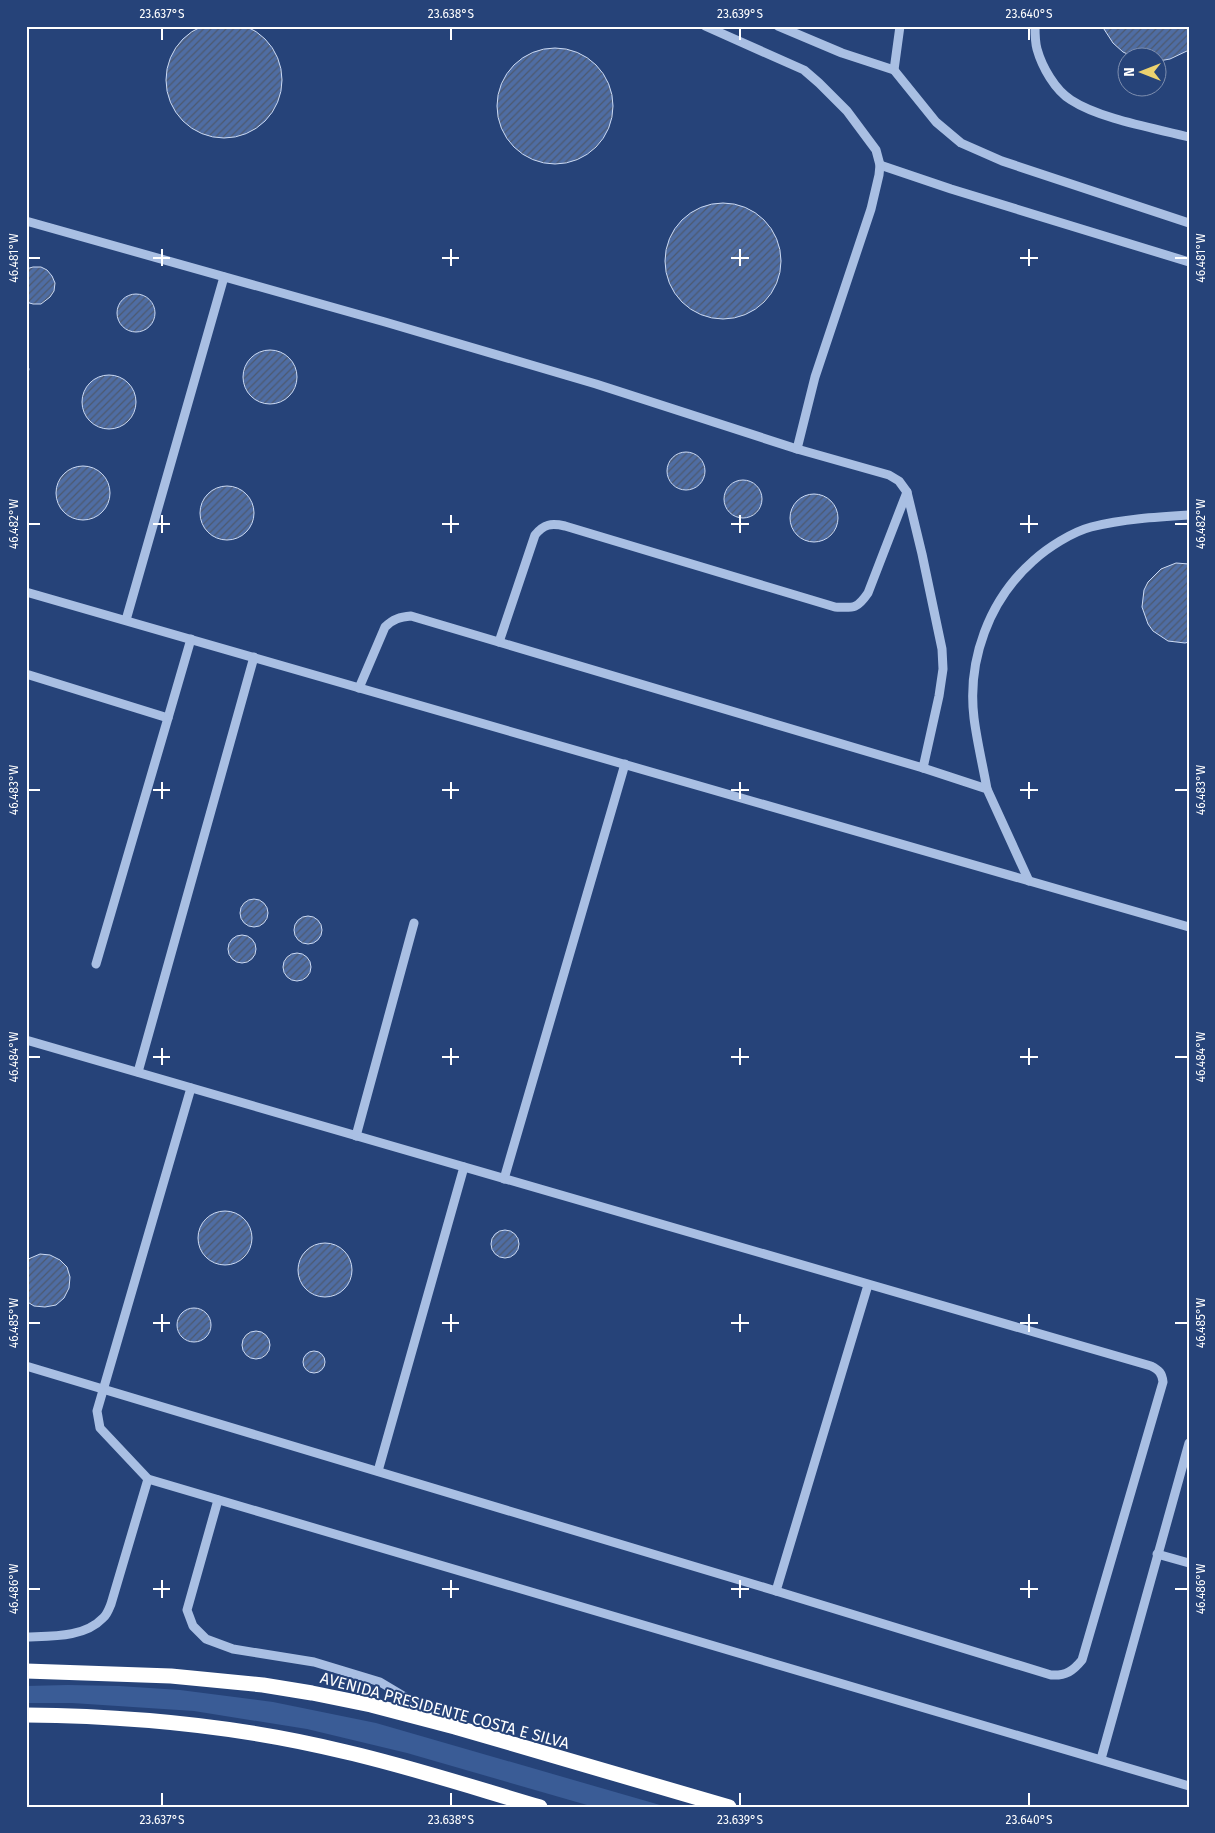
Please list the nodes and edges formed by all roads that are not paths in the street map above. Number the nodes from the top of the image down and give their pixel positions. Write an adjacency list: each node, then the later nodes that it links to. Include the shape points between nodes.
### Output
1 (704, 26): 7 (lane, via 804,70 847,111 876,150)
2 (778, 26): 5 (lane, via 842,53)
3 (900, 26): 5 (lane)
4 (1035, 26): 6 (lane, via 1036,48 1044,66 1070,99 1094,112)
5 (894, 70): 9 (lane, via 936,122 961,143 1002,161)
6 (1189, 138)
7 (880, 164): 10 (lane); 12 (lane, via 871,209 815,377)
8 (26, 221): 11 (lane)
9 (1189, 223)
10 (1189, 262)
11 (224, 277): 12 (lane, via 587,382); 16 (lane)
12 (797, 449): 13 (lane, via 889,475 899,481)
13 (907, 492): 18 (lane, via 868,593 859,605 851,608 835,607 565,526 542,526 534,535); 24 (lane, via 942,649 939,696)
14 (1189, 515): 25 (lane, via 1135,519 1090,527 1048,548 1017,575 995,607 981,639 974,678 974,717)
15 (26, 592): 16 (lane)
16 (126, 620): 17 (lane)
17 (191, 639): 19 (lane); 22 (lane)
18 (499, 642): 21 (lane, via 411,616 401,617 385,627); 24 (lane)
19 (254, 658): 21 (lane); 31 (lane)
20 (26, 674): 22 (lane)
21 (359, 688): 23 (lane)
22 (168, 718): 29 (lane)
23 (625, 764): 26 (lane); 35 (lane)
24 (923, 768): 25 (lane)
25 (987, 789): 26 (lane)
26 (1029, 881): 28 (lane)
27 (414, 924): 33 (lane)
28 (1189, 927)
29 (96, 964)
30 (26, 1040): 31 (lane)
31 (138, 1072): 32 (lane)
32 (191, 1088): 33 (lane); 38 (lane)
33 (356, 1136): 34 (lane)
34 (464, 1167): 35 (lane); 40 (lane)
35 (504, 1179): 36 (lane)
36 (868, 1285): 45 (lane); 45 (lane, via 1151,1366 1163,1375 1089,1639 1076,1668 1060,1676 1051,1675)
37 (26, 1366): 38 (lane)
38 (104, 1388): 40 (lane); 41 (lane, via 97,1411 100,1428)
39 (1189, 1443): 43 (lane)
40 (378, 1471): 45 (lane)
41 (148, 1479): 42 (lane); 46 (lane, via 104,1618 81,1632)
42 (218, 1500): 49 (lane, via 187,1610 193,1626 206,1639 233,1649 314,1662 380,1682); 50 (lane)
43 (1157, 1554): 44 (lane); 50 (lane)
44 (1189, 1563)
45 (776, 1591)
46 (26, 1637)
47 (26, 1671): 49 (highway, AVENIDA PRESIDENTE COSTA E SILVA, via 171,1676 263,1685 312,1692)
48 (26, 1715): 52 (highway, via 152,1720 250,1733 347,1752)
49 (455, 1727): 53 (highway, AVENIDA PRESIDENTE COSTA E SILVA)
50 (1100, 1759): 51 (lane)
51 (1189, 1786)
52 (540, 1807)
53 (728, 1807)

